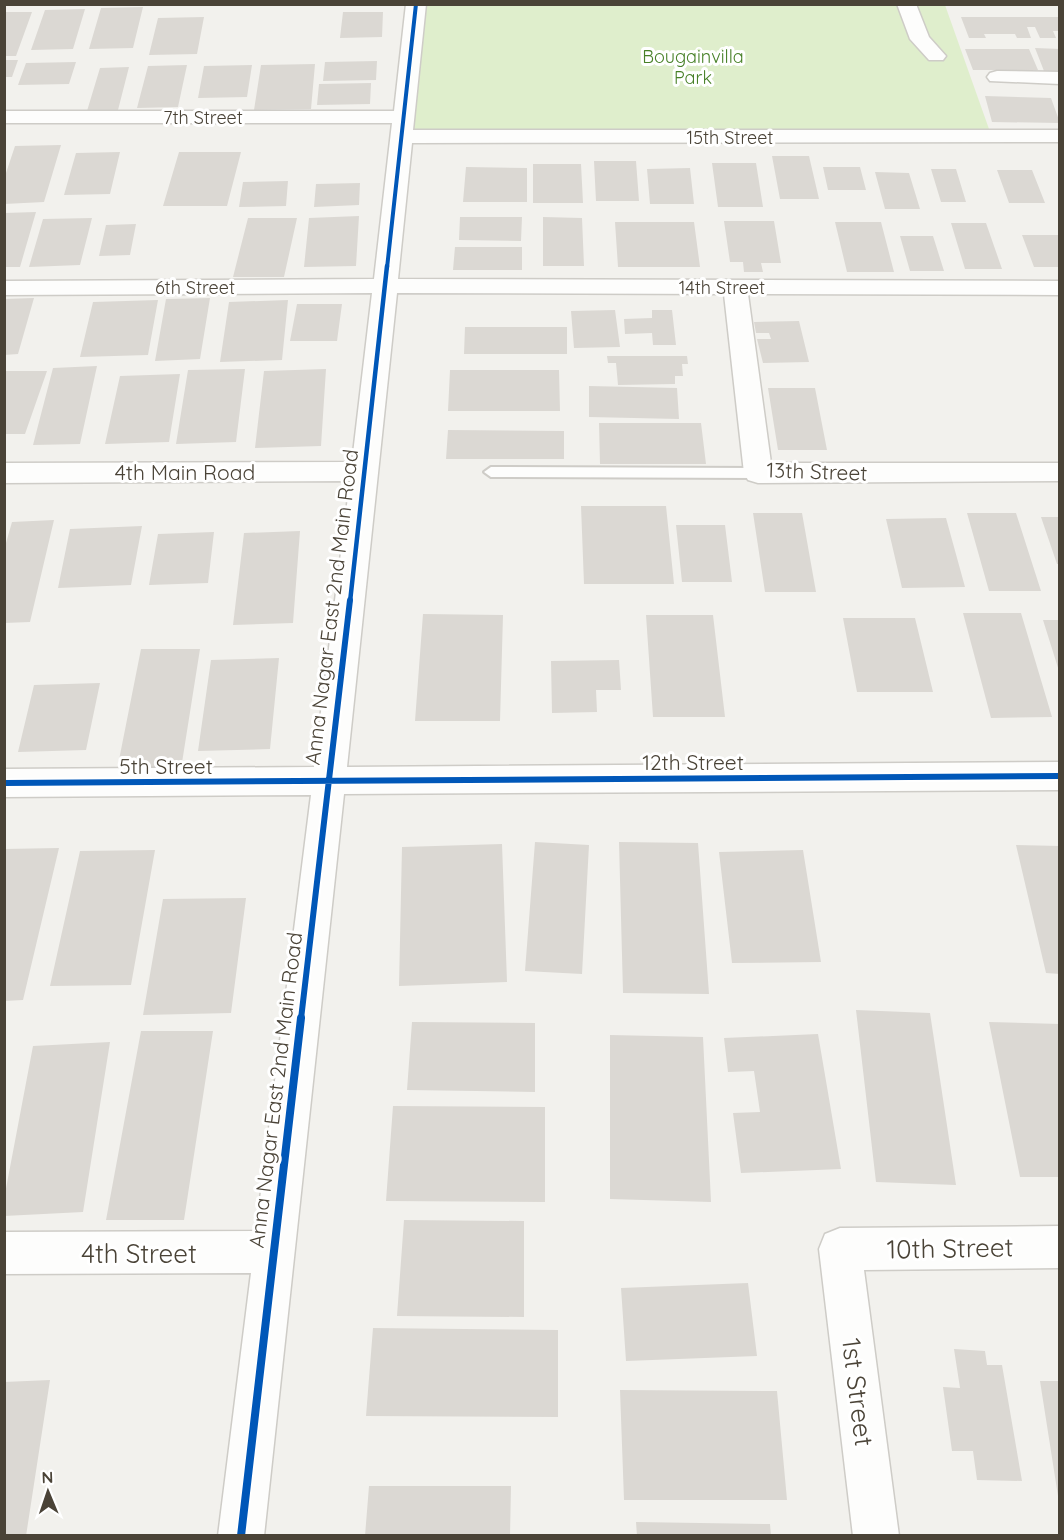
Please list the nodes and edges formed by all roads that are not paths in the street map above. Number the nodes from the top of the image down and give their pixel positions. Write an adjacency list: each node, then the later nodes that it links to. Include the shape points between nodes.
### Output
1 (416, 4): 7 (street, Anna Nagar East 2nd Main Road)
2 (906, 4): 3 (street, via 920,39)
3 (936, 56)
4 (997, 77): 5 (street)
5 (1059, 78)
6 (4, 117): 7 (street, 7th Street)
7 (401, 127): 8 (street, 15th Street); 9 (street, Anna Nagar East 2nd Main Road)
8 (1059, 136)
9 (385, 286): 10 (street, 6th Street); 11 (street, 14th Street); 13 (street, Anna Nagar East 2nd Main Road)
10 (4, 288)
11 (735, 288): 12 (street, 14th Street); 17 (street, 13th Street)
12 (1059, 288)
13 (365, 471): 16 (street, 4th Main Road); 19 (street, Anna Nagar East 2nd Main Road)
14 (491, 472): 17 (lane)
15 (1059, 472): 17 (street, 13th Street)
16 (4, 473)
17 (759, 473)
18 (1059, 777): 19 (street, 12th Street)
19 (327, 781): 20 (street, 5th Street); 23 (street, Anna Nagar East 2nd Main Road)
20 (4, 783)
21 (1059, 1247): 22 (street, 10th Street)
22 (840, 1249): 26 (street, 1st Street)
23 (273, 1252): 24 (street, 4th Street); 25 (street, Anna Nagar East 2nd Main Road)
24 (4, 1253)
25 (241, 1536)
26 (876, 1536)

